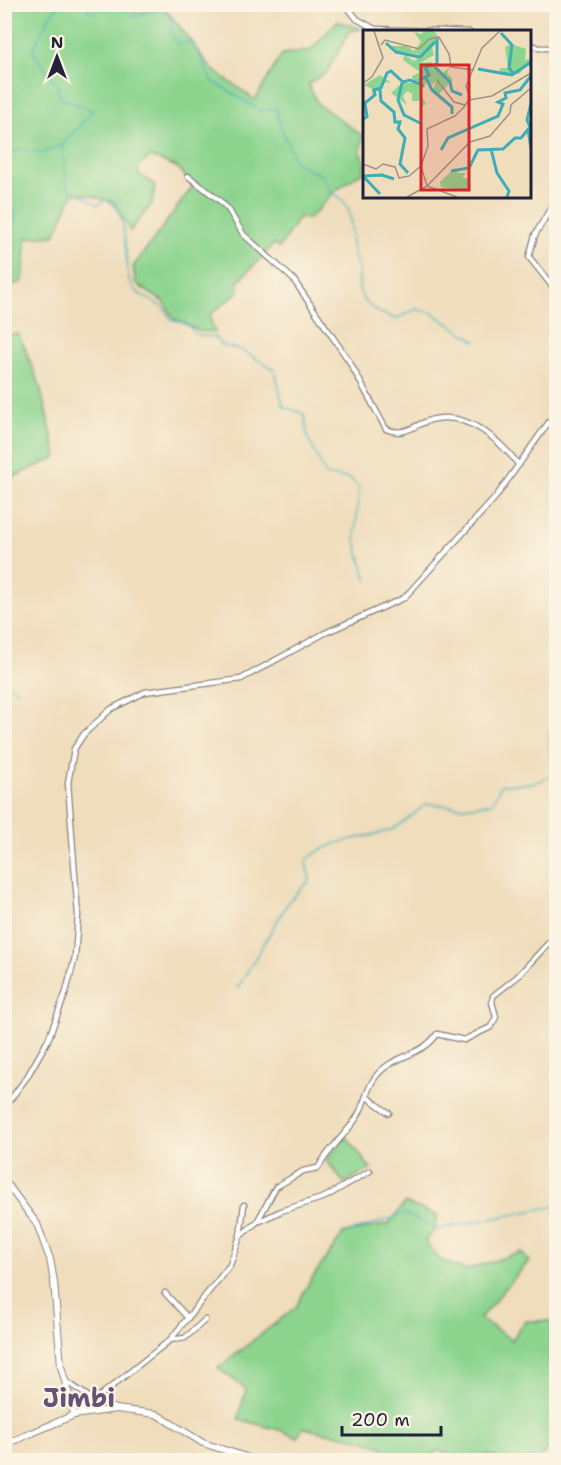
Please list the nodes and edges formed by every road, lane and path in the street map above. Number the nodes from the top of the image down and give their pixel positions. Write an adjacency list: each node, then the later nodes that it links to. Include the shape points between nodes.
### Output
1 (345, 4): 2 (street, via 357,19 375,29)
2 (448, 30)
3 (531, 44): 4 (street)
4 (556, 48)
5 (188, 176): 9 (street, via 223,205 243,234 293,279 349,361 386,429 399,433 434,419 462,421 489,433)
6 (556, 200): 7 (street, via 535,235 529,257)
7 (556, 291)
8 (556, 412): 9 (street)
9 (519, 465): 12 (street, via 404,598 325,633 241,679 145,692 111,709 84,734 74,749 68,783 78,915 75,957 45,1046)
10 (556, 935): 11 (street, via 494,996 496,1017 491,1027 464,1040 437,1034 432,1042 377,1074)
11 (366, 1097): 13 (street); 17 (street, via 355,1120 318,1168 303,1171 276,1188)
12 (4, 1108)
13 (389, 1113)
14 (370, 1171): 17 (street, via 325,1197)
15 (4, 1180): 23 (main road, via 32,1215 45,1242 54,1282 61,1366)
16 (244, 1204): 18 (street)
17 (257, 1222): 18 (street)
18 (240, 1236): 20 (street, via 230,1265)
19 (165, 1293): 20 (street)
20 (188, 1318): 22 (street)
21 (205, 1320): 22 (street, via 185,1338)
22 (170, 1341): 24 (street)
23 (68, 1382): 24 (street); 26 (main road)
24 (95, 1401): 25 (street); 26 (street)
25 (117, 1409): 26 (main road); 28 (main road, via 156,1414 203,1443)
26 (74, 1415): 27 (main road)
27 (4, 1445)
28 (255, 1461)

